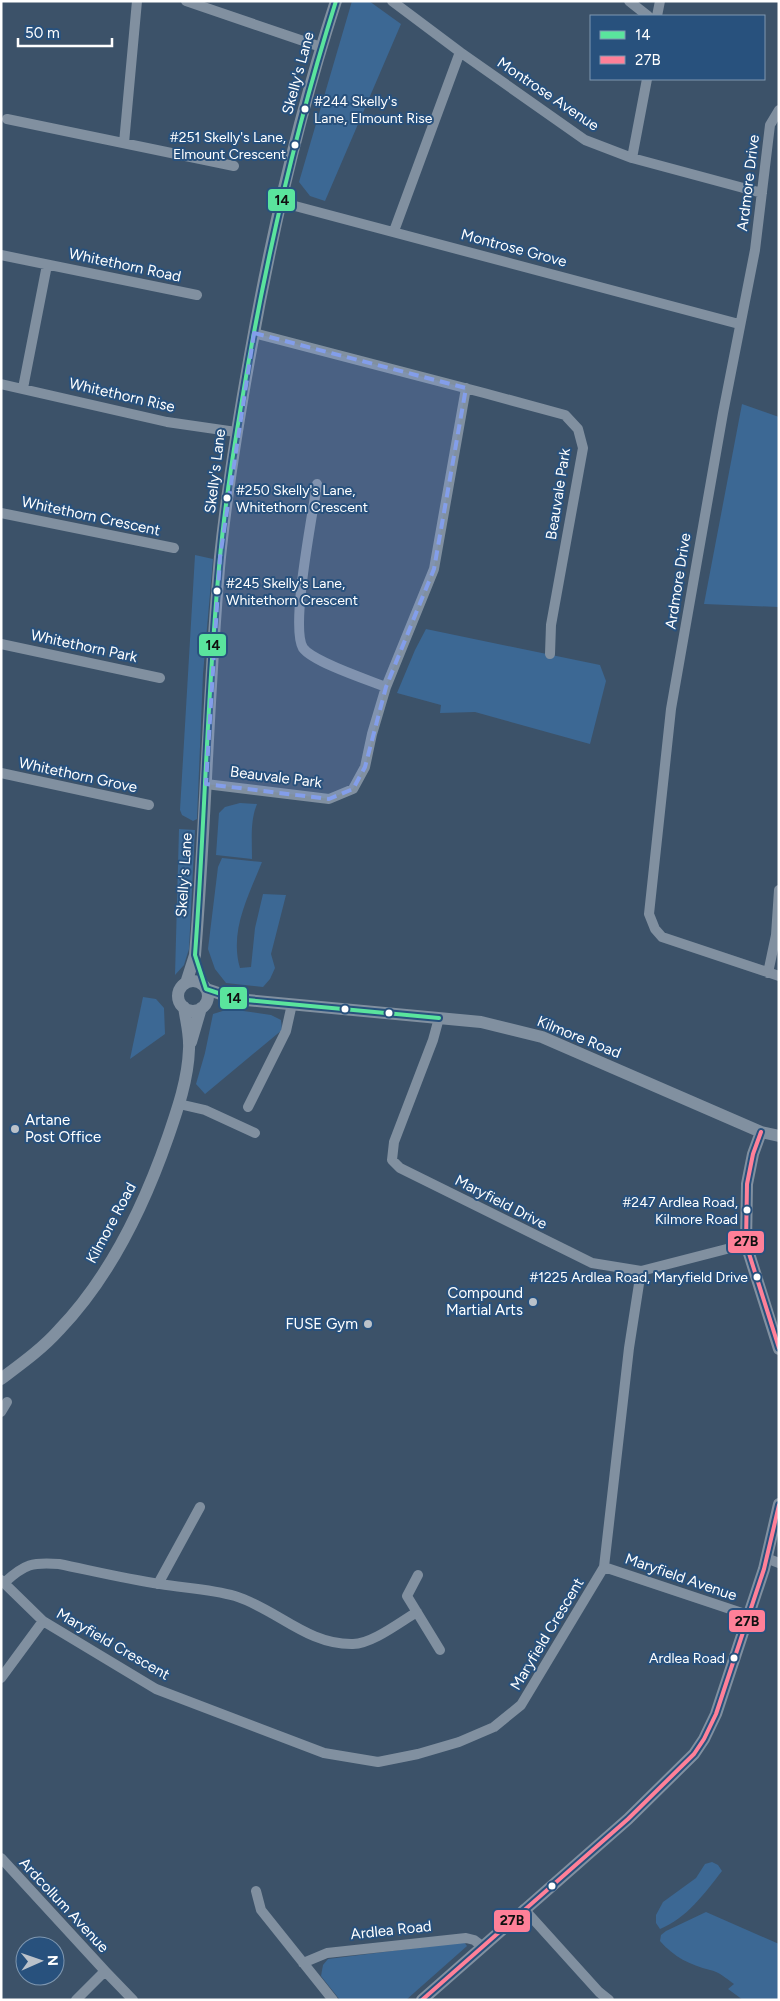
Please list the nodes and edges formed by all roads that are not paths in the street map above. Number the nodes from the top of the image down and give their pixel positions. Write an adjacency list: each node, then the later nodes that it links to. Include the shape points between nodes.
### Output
1 (137, 1): 14 (street)
2 (186, 1): 9 (street)
3 (336, 1): 9 (street, Skelly's Lane)
4 (392, 1): 10 (street, Montrose Avenue)
5 (628, 1): 7 (street)
6 (660, 1): 8 (street)
7 (647, 15)
8 (657, 15)
9 (321, 47): 18 (street, Skelly's Lane)
10 (460, 52): 15 (street, Montrose Avenue, via 585,140); 19 (street)
11 (647, 80): 15 (street)
12 (779, 110): 17 (street, Ardmore Drive, via 770,125)
13 (7, 119): 14 (street)
14 (124, 143): 16 (street)
15 (632, 158): 17 (street, Montrose Avenue)
16 (234, 166)
17 (762, 193): 23 (street, Ardmore Drive, via 755,250)
18 (280, 202): 19 (street, Montrose Grove); 24 (street, Skelly's Lane)
19 (394, 231): 23 (street, Montrose Grove)
20 (1, 255): 21 (street, Whitethorn Road)
21 (47, 265): 22 (street, Whitethorn Road); 26 (street, Whitethorn Road)
22 (197, 296)
23 (739, 324): 41 (street, Ardmore Drive, via 671,709 649,914 662,937)
24 (254, 333): 27 (street, Beauvale Park); 28 (street, Skelly's Lane)
25 (1, 384): 26 (street, Whitethorn Rise)
26 (23, 388): 28 (street, Whitethorn Rise, via 167,422)
27 (466, 388): 33 (street, Beauvale Park, via 565,415 578,429 583,448 551,625); 35 (street, Beauvale Park, via 434,569)
28 (236, 432): 37 (street, Skelly's Lane, via 220,556)
29 (317, 484): 35 (street, via 299,606 303,648 335,667)
30 (1, 513): 31 (street, Whitethorn Crescent)
31 (174, 548)
32 (1, 644): 34 (street, Whitethorn Park)
33 (550, 654)
34 (160, 678)
35 (386, 687): 37 (street, Beauvale Park, via 365,767 353,789 329,798)
36 (1, 773): 38 (street, Whitethorn Grove)
37 (206, 784): 40 (street, Skelly's Lane)
38 (149, 805)
39 (779, 890): 41 (street, via 776,935)
40 (195, 955): 43 (street, Skelly's Lane); 44 (street, Skelly's Lane)
41 (768, 973): 42 (street, Ardmore Drive)
42 (779, 976)
43 (186, 983): 44 (street, via 197,981); 48 (street, via 179,996)
44 (205, 987): 45 (street, Kilmore Road); 47 (street, via 208,999)
45 (236, 999): 46 (street, Kilmore Road); 47 (street, Kilmore Road)
46 (292, 1004): 49 (street, Kilmore Road); 52 (street, via 286,1031)
47 (202, 1007): 48 (street); 50 (street, Kilmore Road)
48 (184, 1008): 50 (street, Kilmore Road)
49 (439, 1018): 54 (street, Kilmore Road, via 480,1022 542,1037); 57 (street, Maryfield Drive, via 394,1142 391,1155 395,1164 592,1263)
50 (189, 1047): 51 (street, Kilmore Road, via 188,1068)
51 (179, 1104): 53 (street, via 205,1110); 59 (street, Kilmore Road, via 142,1202 97,1282 59,1330)
52 (248, 1107)
53 (255, 1132)
54 (761, 1132): 55 (street, Kilmore Road); 56 (street, via 747,1184)
55 (779, 1136)
56 (746, 1244): 57 (street, Maryfield Drive); 58 (street)
57 (641, 1271): 66 (street, Maryfield Crescent)
58 (779, 1349)
59 (1, 1379)
60 (7, 1402): 61 (street)
61 (1, 1412)
62 (779, 1504): 64 (street)
63 (200, 1507): 69 (street)
64 (766, 1558): 65 (street); 71 (street)
65 (779, 1563)
66 (604, 1567): 71 (street, Maryfield Avenue); 72 (street, Maryfield Crescent, via 521,1705 494,1727 459,1742 378,1762 324,1753 156,1689)
67 (418, 1575): 70 (street, via 407,1596)
68 (3, 1581): 69 (street, via 22,1567 43,1563); 72 (street, Maryfield Crescent)
69 (158, 1584): 70 (street, via 247,1600 329,1643 366,1641)
70 (417, 1612): 73 (street)
71 (748, 1615): 77 (street, via 716,1714 694,1754 628,1819)
72 (43, 1621): 74 (street)
73 (440, 1650)
74 (1, 1678)
75 (1, 1858): 80 (street, Ardcollum Avenue)
76 (256, 1891): 79 (street, via 260,1910)
77 (524, 1909): 78 (street); 85 (street)
78 (482, 1946): 79 (street, Ardlea Road, via 466,1938 327,1953); 84 (street)
79 (303, 1963): 83 (street)
80 (105, 1972): 81 (street, Ardcollum Avenue); 82 (street, Ardcollum Avenue)
81 (76, 2000)
82 (133, 2000)
83 (333, 2000)
84 (422, 2000)
85 (609, 2000)

